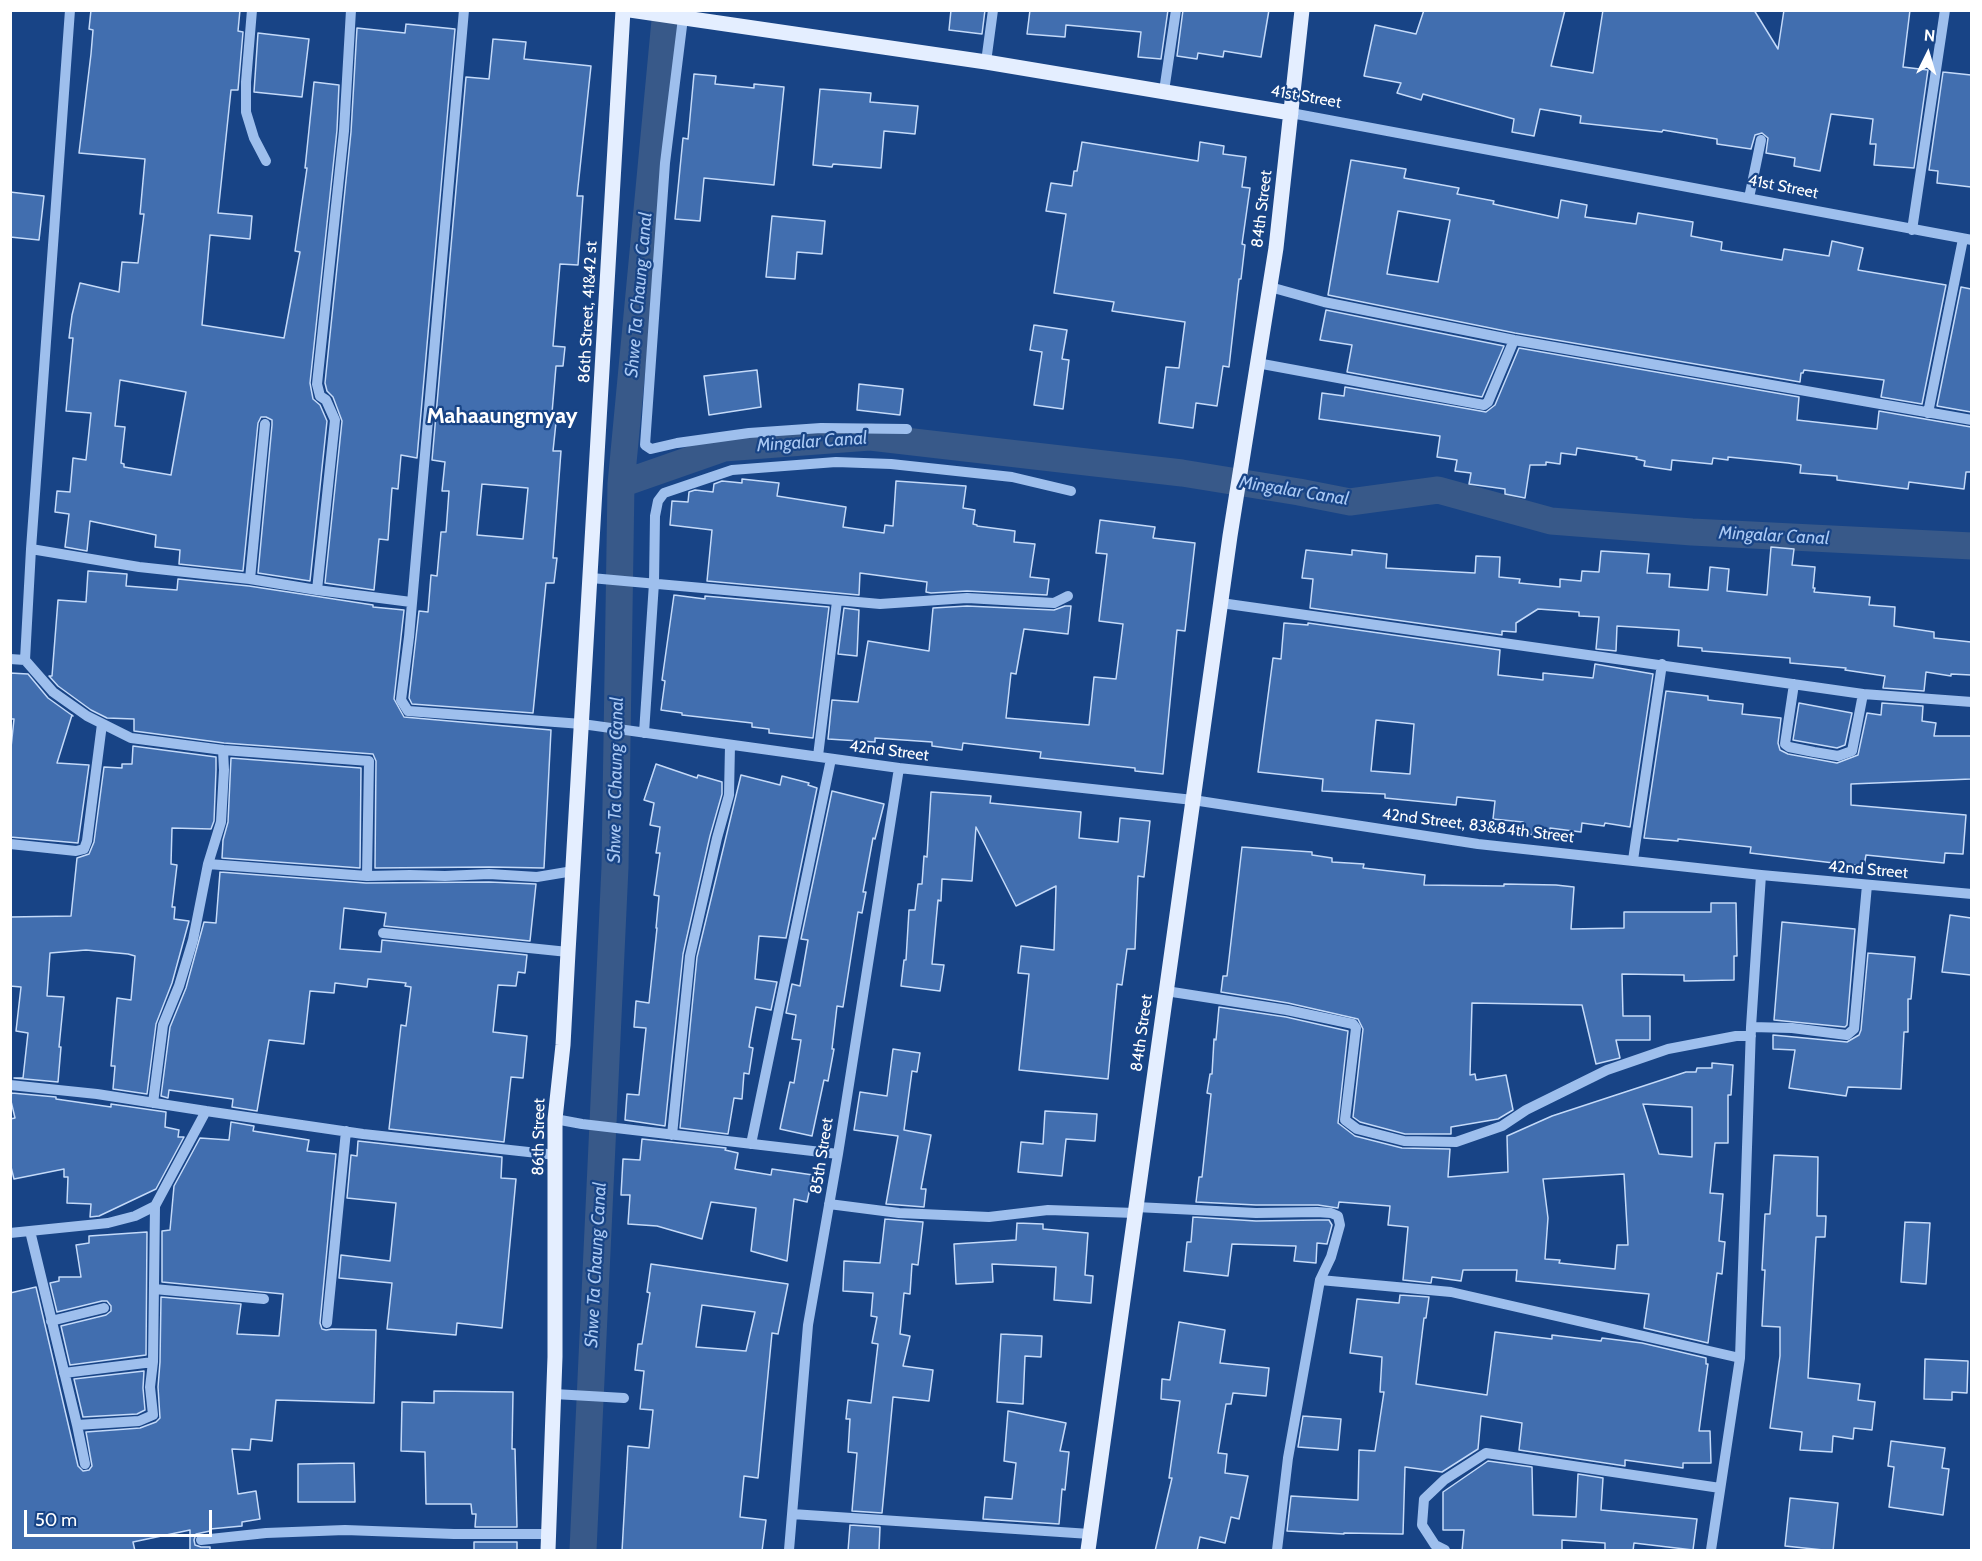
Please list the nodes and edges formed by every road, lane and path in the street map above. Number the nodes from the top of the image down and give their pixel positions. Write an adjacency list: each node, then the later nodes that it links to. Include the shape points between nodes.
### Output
1 (70, 10): 29 (street)
2 (252, 10): 17 (street, via 246,112)
3 (351, 10): 33 (street, via 344,130 317,384 335,420)
4 (464, 10): 36 (street)
5 (623, 10): 30 (main road, 86th Street, 41&42 st)
6 (630, 10): 11 (main road, 41st Street)
7 (993, 10): 13 (street)
8 (1176, 10): 14 (street)
9 (1302, 10): 15 (main road, 84th Street)
10 (1945, 10): 19 (street)
11 (635, 11): 12 (main road, 41st Street)
12 (680, 17): 13 (main road, 41st Street); 27 (street, via 665,163 645,445 651,449 750,433 821,428)
13 (986, 62): 14 (main road, 41st Street)
14 (1164, 91): 15 (main road, 41st Street)
15 (1291, 113): 18 (street, 41st Street); 21 (main road, 84th Street)
16 (1761, 140): 18 (street)
17 (266, 160)
18 (1749, 198): 19 (street, 41st Street)
19 (1912, 230): 20 (street, 41st Street)
20 (1967, 239): 24 (street)
21 (1270, 287): 22 (street, via 1324,302); 23 (main road, 84th Street)
22 (1514, 340): 23 (street, via 1484,405); 24 (street)
23 (1257, 363): 37 (main road, 84th Street)
24 (1928, 412): 25 (street)
25 (1971, 420)
26 (266, 424): 31 (street)
27 (907, 429)
28 (1071, 491): 32 (street, via 1012,477 891,464 836,462 732,470 664,493 658,501)
29 (31, 549): 31 (street, via 139,567); 39 (street)
30 (591, 578): 32 (street); 45 (main road, 86th Street, 41&42 st)
31 (250, 579): 33 (street)
32 (650, 583): 35 (street); 46 (street)
33 (317, 590): 36 (street)
34 (1068, 596): 35 (street, via 1054,603 967,598 880,604)
35 (837, 601): 49 (street)
36 (411, 602): 45 (street, 42nd Street, via 401,700 408,711)
37 (1221, 603): 40 (street); 52 (main road, 84th Street)
38 (10, 659): 39 (street)
39 (25, 660): 44 (street, via 52,692)
40 (1662, 664): 41 (street); 54 (street)
41 (1794, 684): 42 (street); 42 (street, via 1785,744 1814,753 1838,756 1852,751)
42 (1863, 694): 43 (street)
43 (1971, 702)
44 (102, 724): 48 (street, via 131,738); 53 (street, via 84,849)
45 (582, 724): 46 (street, 42nd Street); 56 (main road, 86th Street)
46 (641, 732): 47 (street, 42nd Street)
47 (730, 745): 49 (street, 42nd Street); 70 (street, via 729,795 690,956)
48 (223, 750): 55 (street, via 221,822); 58 (street, via 369,761)
49 (818, 756): 50 (street, 42nd Street)
50 (831, 759): 51 (street, 42nd Street); 71 (street)
51 (899, 768): 52 (street, 42nd Street); 72 (street, 85th Street)
52 (1193, 800): 54 (street, 42nd Street, 83&84th Street, via 1478,844); 63 (main road, 84th Street)
53 (10, 844)
54 (1633, 860): 57 (street, 42nd Street, 83&84th Street)
55 (208, 864): 58 (street); 66 (street, via 193,940 163,1025)
56 (573, 871): 58 (street, via 537,878 489,874); 62 (main road, 86th Street)
57 (1761, 874): 59 (street, 42nd Street); 64 (street)
58 (367, 876)
59 (1867, 885): 60 (street, 42nd Street); 64 (street, via 1854,1029 1847,1035 1802,1029)
60 (1971, 894)
61 (383, 933): 62 (street)
62 (568, 952): 68 (main road, 86th Street)
63 (1166, 991): 64 (street, via 1353,1024 1356,1028 1345,1120 1357,1129 1404,1141 1456,1142 1502,1126 1607,1070 1668,1049); 76 (main road, 84th Street)
64 (1750, 1032): 85 (street)
65 (10, 1085): 66 (street)
66 (153, 1103): 67 (street)
67 (206, 1111): 69 (street); 75 (street)
68 (555, 1119): 70 (street); 73 (main road, 86th Street)
69 (346, 1131): 73 (street); 84 (street)
70 (672, 1135): 71 (street)
71 (751, 1144): 72 (street)
72 (838, 1154): 74 (street, 85th Street)
73 (556, 1155): 88 (main road, 86th Street)
74 (829, 1204): 76 (street, via 899,1213 989,1217 1057,1210); 93 (street, 85th Street, via 808,1326)
75 (155, 1206): 77 (street, via 108,1223); 80 (street)
76 (1136, 1210): 79 (street, via 1331,1213 1338,1216 1340,1225); 95 (main road, 84th Street)
77 (30, 1231): 78 (street); 83 (street)
78 (10, 1233)
79 (1320, 1280): 85 (street, via 1451,1292); 100 (street, via 1288,1458)
80 (154, 1289): 81 (street); 86 (street)
81 (264, 1299)
82 (104, 1308): 83 (street)
83 (51, 1321): 87 (street)
84 (327, 1323)
85 (1740, 1358): 92 (street)
86 (153, 1362): 87 (street); 90 (street, via 153,1415 139,1421)
87 (63, 1373): 90 (street)
88 (554, 1394): 89 (street); 94 (main road, 86th Street)
89 (624, 1398)
90 (77, 1425): 91 (street)
91 (85, 1464)
92 (1720, 1488): 101 (street, via 1486,1453 1424,1498 1422,1525 1435,1545); 102 (street)
93 (792, 1514): 95 (street); 98 (street, 85th Street)
94 (549, 1534): 96 (street, via 345,1530); 97 (main road, 86th Street)
95 (1090, 1534): 99 (main road, 84th Street)
96 (201, 1540)
97 (548, 1551)
98 (789, 1551)
99 (1088, 1551)
100 (1277, 1551)
101 (1445, 1551)
102 (1711, 1551)

